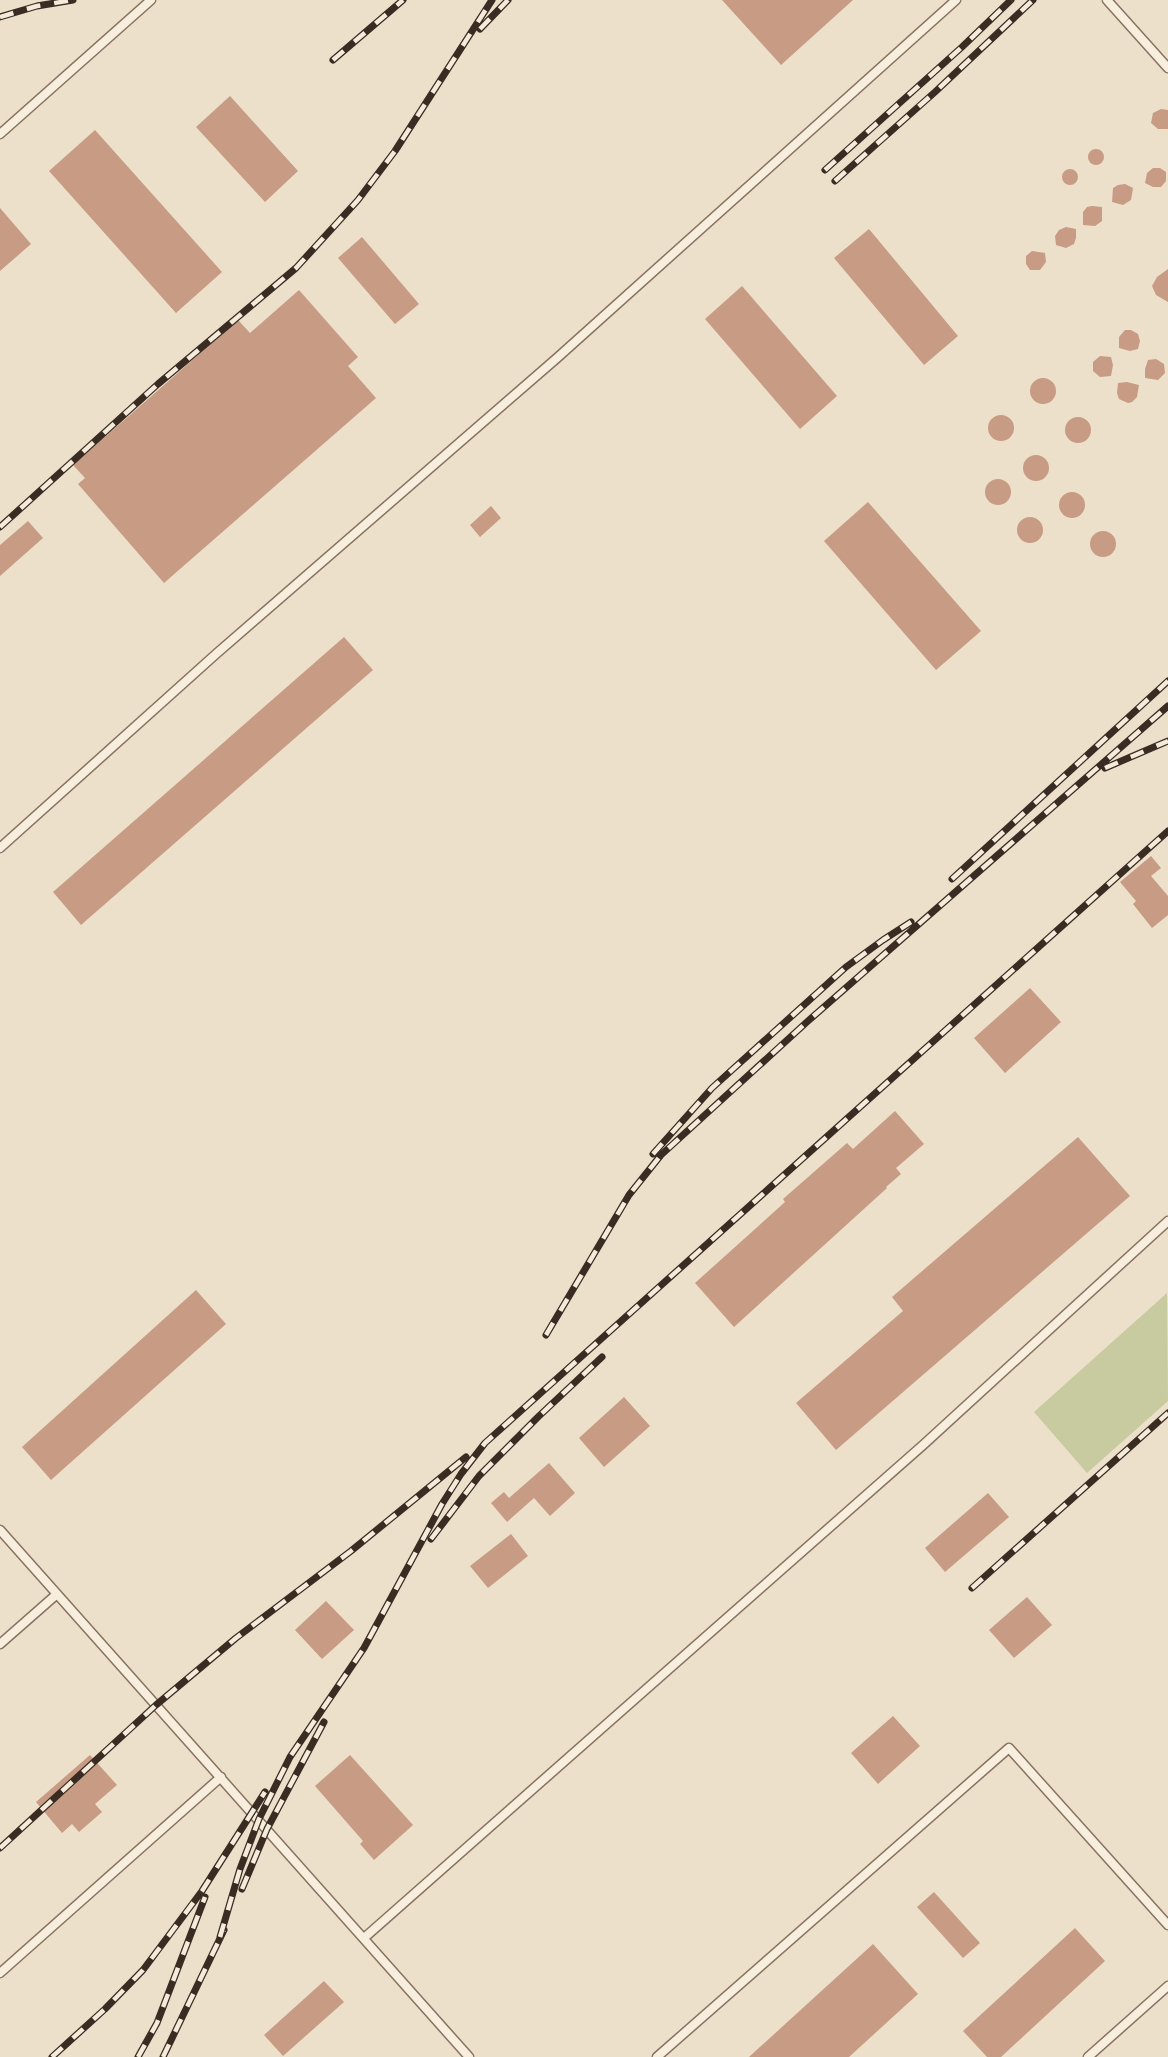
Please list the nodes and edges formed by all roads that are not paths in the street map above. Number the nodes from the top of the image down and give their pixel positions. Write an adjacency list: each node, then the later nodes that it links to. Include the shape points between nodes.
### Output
1 (152, 0): 5 (lane)
2 (956, 0): 6 (lane, via 557,358)
3 (1107, 0): 4 (lane)
4 (1168, 68)
5 (0, 134)
6 (0, 848)
7 (1168, 1221): 13 (lane, via 923,1445)
8 (0, 1530): 9 (lane)
9 (57, 1594): 10 (lane); 11 (lane)
10 (0, 1644)
11 (221, 1777): 13 (lane); 14 (lane)
12 (1168, 1925): 17 (lane, via 1010,1748)
13 (364, 1938): 16 (lane)
14 (0, 1973)
15 (1168, 1986): 18 (lane)
16 (469, 2057)
17 (657, 2057)
18 (1088, 2057)

